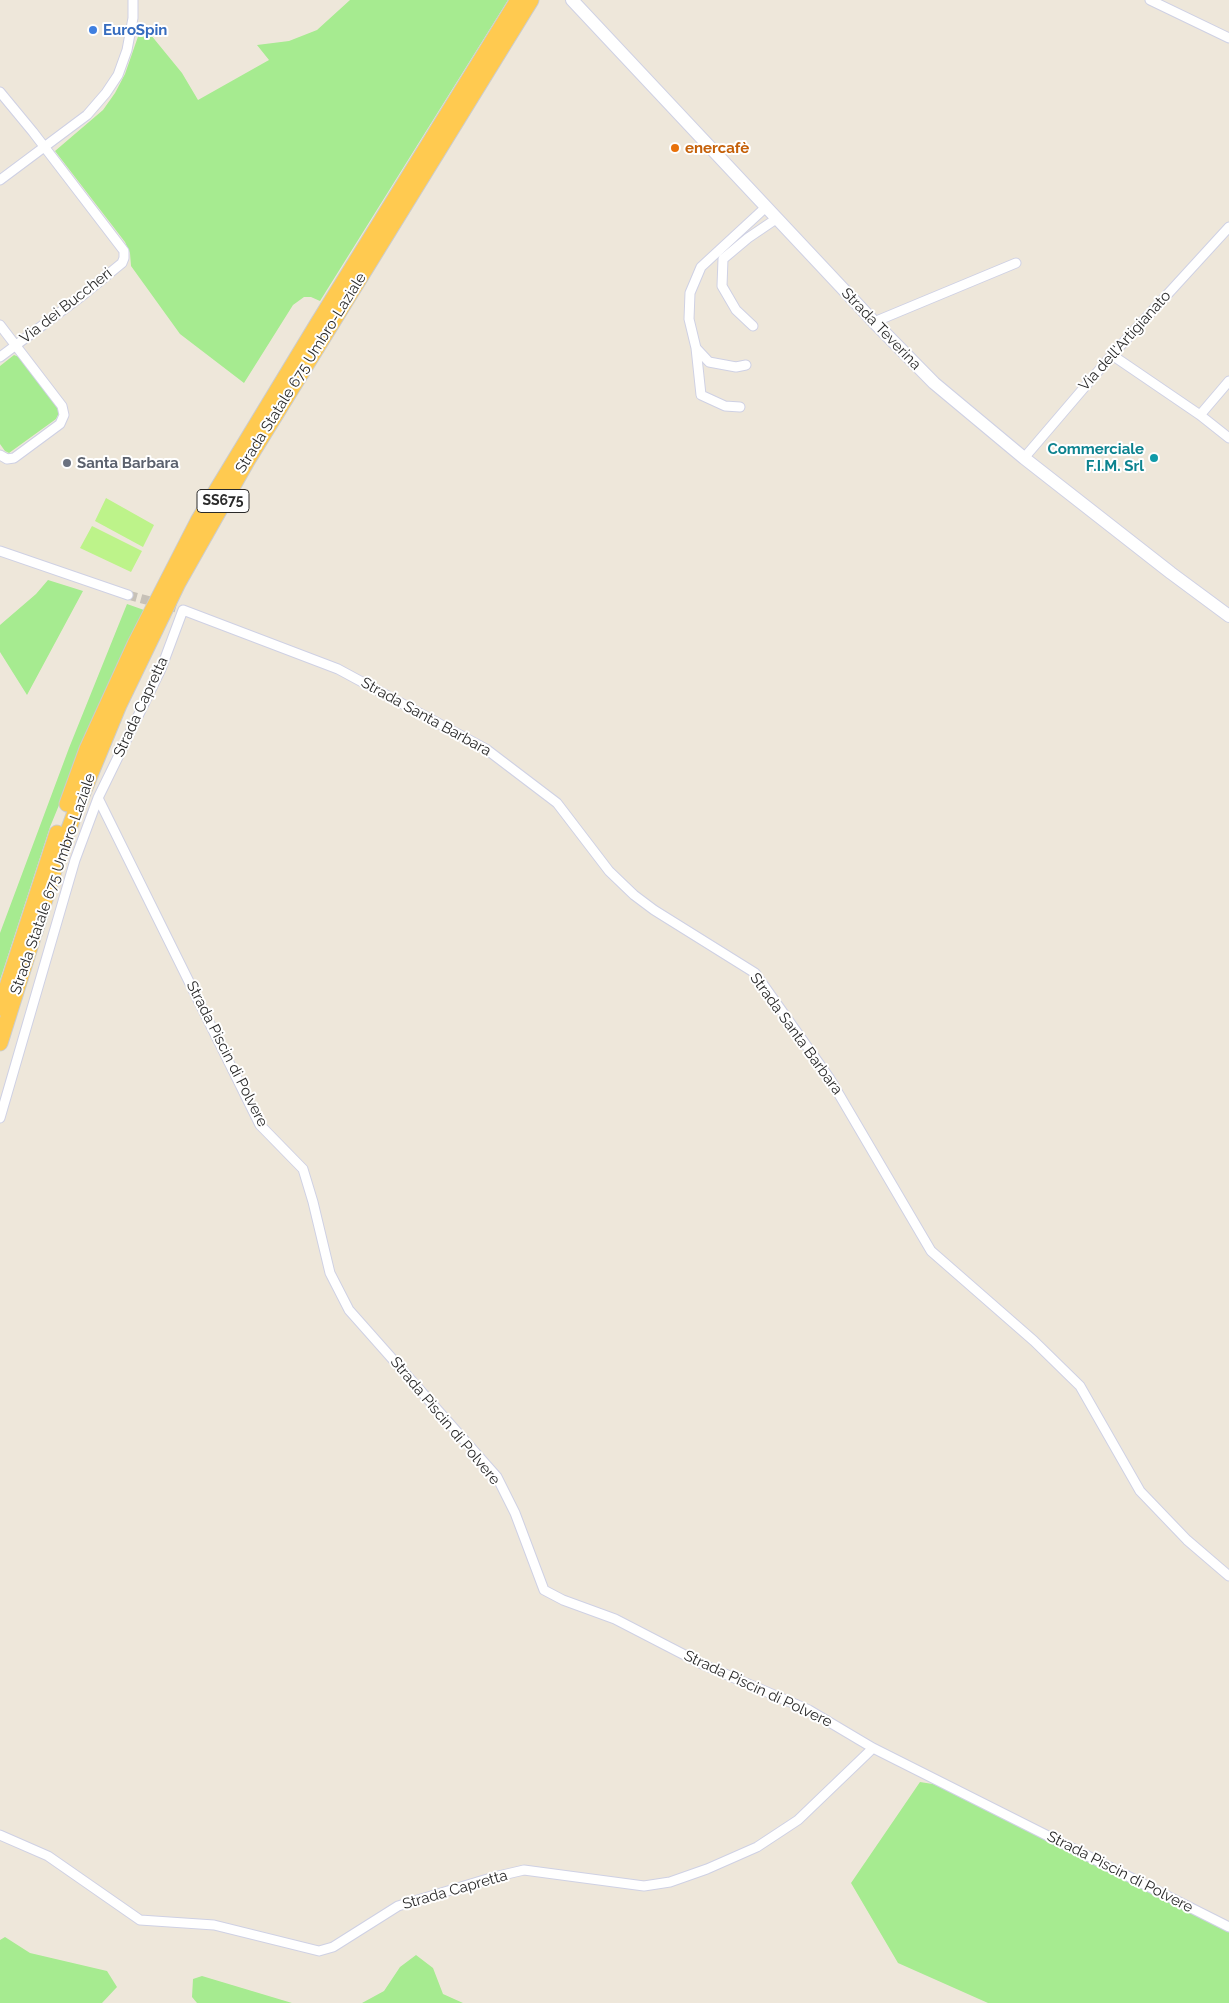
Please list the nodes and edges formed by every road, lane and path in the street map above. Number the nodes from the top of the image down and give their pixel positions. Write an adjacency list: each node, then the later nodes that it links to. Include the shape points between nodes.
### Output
1 (133, 0): 8 (street, via 127,50 118,75 87,115)
2 (518, 0): 33 (highway, Strada Statale 675 Umbro-Laziale / SS675, via 236,456 168,578 87,749)
3 (532, 0): 34 (highway, Strada Statale 675 Umbro-Laziale / SS675, via 247,461 178,583 119,705 77,807)
4 (572, 0): 10 (main road, Strada Teverina)
5 (1150, 0): 6 (street)
6 (1229, 38)
7 (0, 92): 8 (street)
8 (44, 146): 9 (street); 17 (street, Via dei Buccheri, via 124,251 122,263)
9 (0, 180)
10 (766, 206): 11 (main road, Strada Teverina); 18 (street, via 701,267 690,293 689,319)
11 (776, 219): 14 (main road, Strada Teverina); 16 (street, via 722,260 722,286 736,310)
12 (1229, 227): 19 (street, Via dell'Artigianato)
13 (1016, 263): 14 (street)
14 (874, 322): 27 (main road, Strada Teverina, via 934,383)
15 (0, 325): 17 (street)
16 (753, 326)
17 (16, 345): 20 (street, Via dei Buccheri); 26 (street, via 62,406 64,416 60,424 14,458)
18 (696, 348): 21 (street, via 709,362 736,367); 23 (street, via 701,395 725,406)
19 (1112, 355): 24 (street); 27 (street, Via dell'Artigianato)
20 (0, 357)
21 (746, 365)
22 (1229, 381): 24 (street)
23 (740, 407)
24 (1200, 415): 25 (street)
25 (1229, 438)
26 (0, 455)
27 (1024, 458): 31 (main road, Strada Teverina)
28 (0, 551): 29 (street)
29 (128, 595)
30 (183, 610): 32 (street, Strada Capretta, via 161,669); 36 (street, Strada Santa Barbara, via 338,670 486,749 558,803 609,871 634,895 755,973 830,1079 930,1251 1034,1341 1080,1386 1140,1491 1187,1540)
31 (1229, 616)
32 (98, 798): 35 (street, Strada Capretta, via 76,860); 37 (street, Strada Piscin di Polvere, via 260,1125 303,1169 330,1273 350,1310 497,1477 515,1513 544,1590 615,1619 704,1665 809,1710)
33 (0, 1008)
34 (0, 1043)
35 (0, 1118)
36 (1229, 1576)
37 (874, 1748): 38 (street, Strada Capretta, via 798,1820 757,1847 707,1869 670,1882 644,1886 524,1870 398,1906 333,1947 319,1951 214,1925 140,1920 48,1856); 39 (street, Strada Piscin di Polvere)
38 (0, 1835)
39 (1229, 1927)

